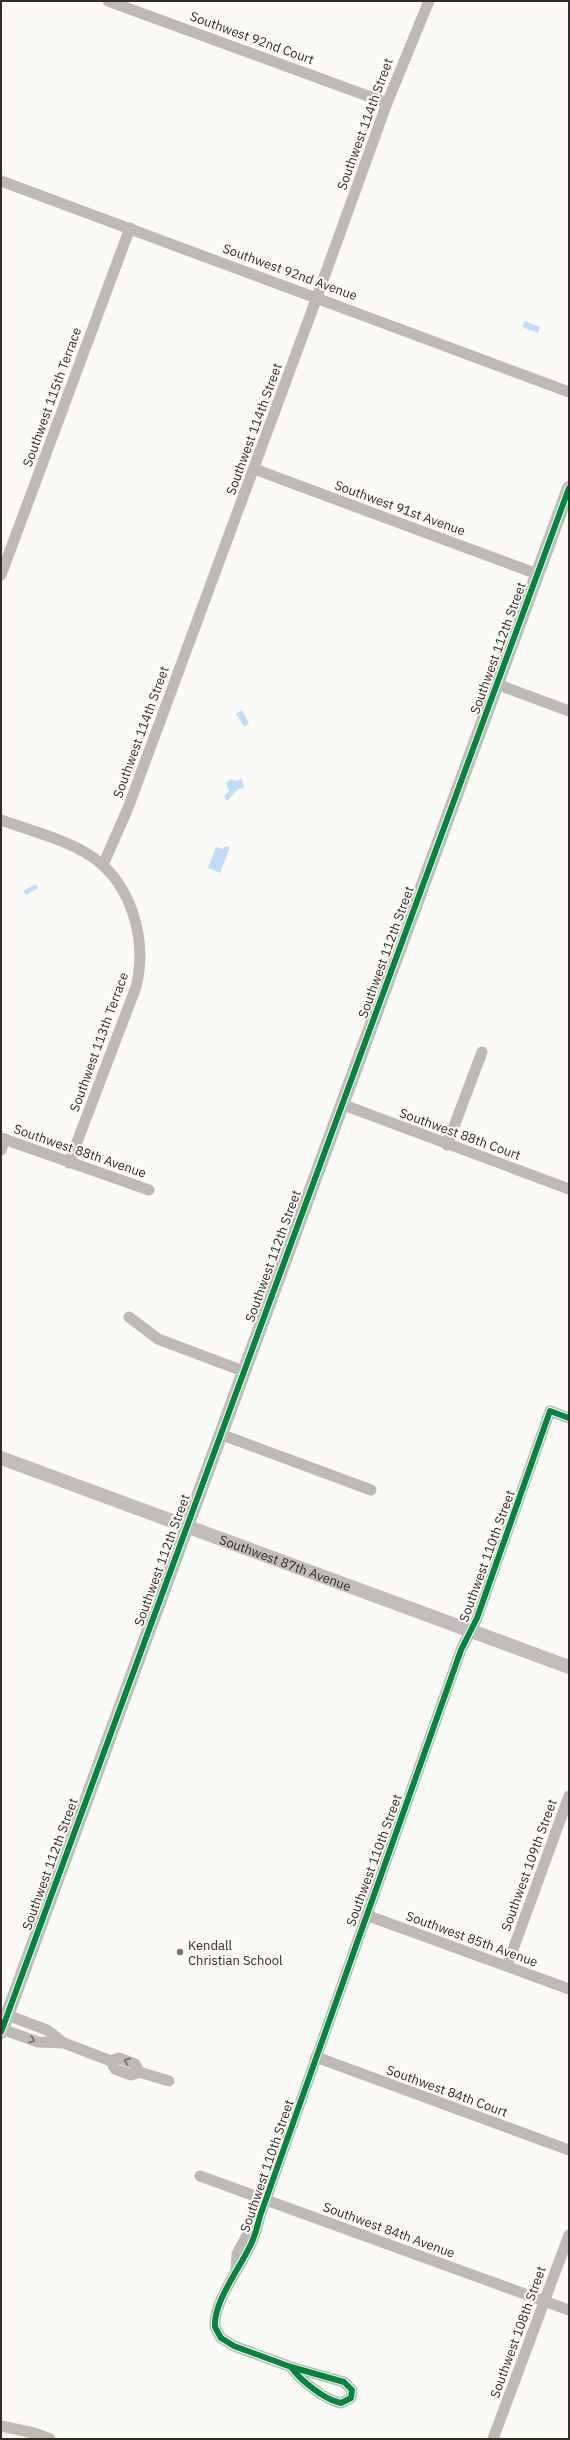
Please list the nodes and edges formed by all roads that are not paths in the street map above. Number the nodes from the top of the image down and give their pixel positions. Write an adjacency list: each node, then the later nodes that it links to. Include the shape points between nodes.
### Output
1 (108, 1): 3 (street, Southwest 92nd Court)
2 (429, 1): 3 (street, Southwest 114th Street)
3 (387, 103): 6 (street, Southwest 114th Street)
4 (1, 181): 5 (street, Southwest 92nd Avenue)
5 (130, 228): 6 (street, Southwest 92nd Avenue); 11 (street, Southwest 115th Terrace)
6 (317, 297): 7 (street, Southwest 92nd Avenue); 8 (street, Southwest 114th Street)
7 (569, 392)
8 (254, 469): 10 (street, Southwest 91st Avenue); 15 (street, Southwest 114th Street, via 128,808)
9 (569, 488): 10 (main road, Southwest 112th Street)
10 (537, 574): 12 (main road, Southwest 112th Street)
11 (1, 575)
12 (496, 684): 13 (street); 17 (main road, Southwest 112th Street)
13 (569, 711)
14 (1, 820): 15 (street, Southwest 113th Terrace, via 81,850)
15 (103, 865): 21 (street, Southwest 113th Terrace, via 124,894 135,919 140,945 139,970 133,994)
16 (482, 1052): 19 (street)
17 (341, 1104): 19 (street, Southwest 88th Court); 25 (main road, Southwest 112th Street)
18 (3, 1139): 20 (street); 21 (street, Southwest 88th Avenue)
19 (447, 1144): 22 (street, Southwest 88th Court)
20 (1, 1150)
21 (69, 1163): 23 (street, Southwest 88th Avenue)
22 (569, 1189)
23 (149, 1190)
24 (129, 1317): 25 (street, via 158,1339)
25 (243, 1371): 27 (main road, Southwest 112th Street)
26 (569, 1418): 31 (street, Southwest 110th Street, via 550,1411)
27 (220, 1434): 29 (street); 30 (main road, Southwest 112th Street)
28 (1, 1458): 30 (main road, Southwest 87th Avenue)
29 (371, 1490)
30 (186, 1526): 31 (main road, Southwest 87th Avenue); 37 (main road, Southwest 112th Street)
31 (472, 1631): 32 (main road, Southwest 87th Avenue); 34 (street, Southwest 110th Street, via 462,1650)
32 (569, 1668)
33 (569, 1796): 35 (street, Southwest 109th Street)
34 (366, 1915): 35 (street, Southwest 85th Avenue); 40 (street, Southwest 110th Street)
35 (507, 1966): 36 (street, Southwest 85th Avenue)
36 (569, 1988)
37 (7, 2015): 38 (main road, Southwest 112th Street); 39 (street, via 47,2030)
38 (2, 2030): 39 (street, one-way to 39, via 38,2042)
39 (64, 2043): 41 (street, via 111,2061 115,2069 131,2075 139,2072)
40 (316, 2057): 42 (street, Southwest 84th Court); 44 (street, Southwest 110th Street)
41 (169, 2081)
42 (569, 2150)
43 (200, 2176): 44 (street, Southwest 84th Avenue)
44 (266, 2201): 46 (street, Southwest 84th Avenue); 48 (street, Southwest 110th Street, via 252,2241 216,2314 215,2327 226,2342)
45 (569, 2235): 46 (street, Southwest 108th Street)
46 (544, 2302): 47 (street, Southwest 84th Avenue); 51 (street, Southwest 108th Street)
47 (569, 2310)
48 (291, 2367): 48 (street, via 296,2375 332,2400 341,2403 351,2398 352,2390 344,2382)
49 (1, 2426): 50 (street)
50 (50, 2439)
51 (493, 2439)

